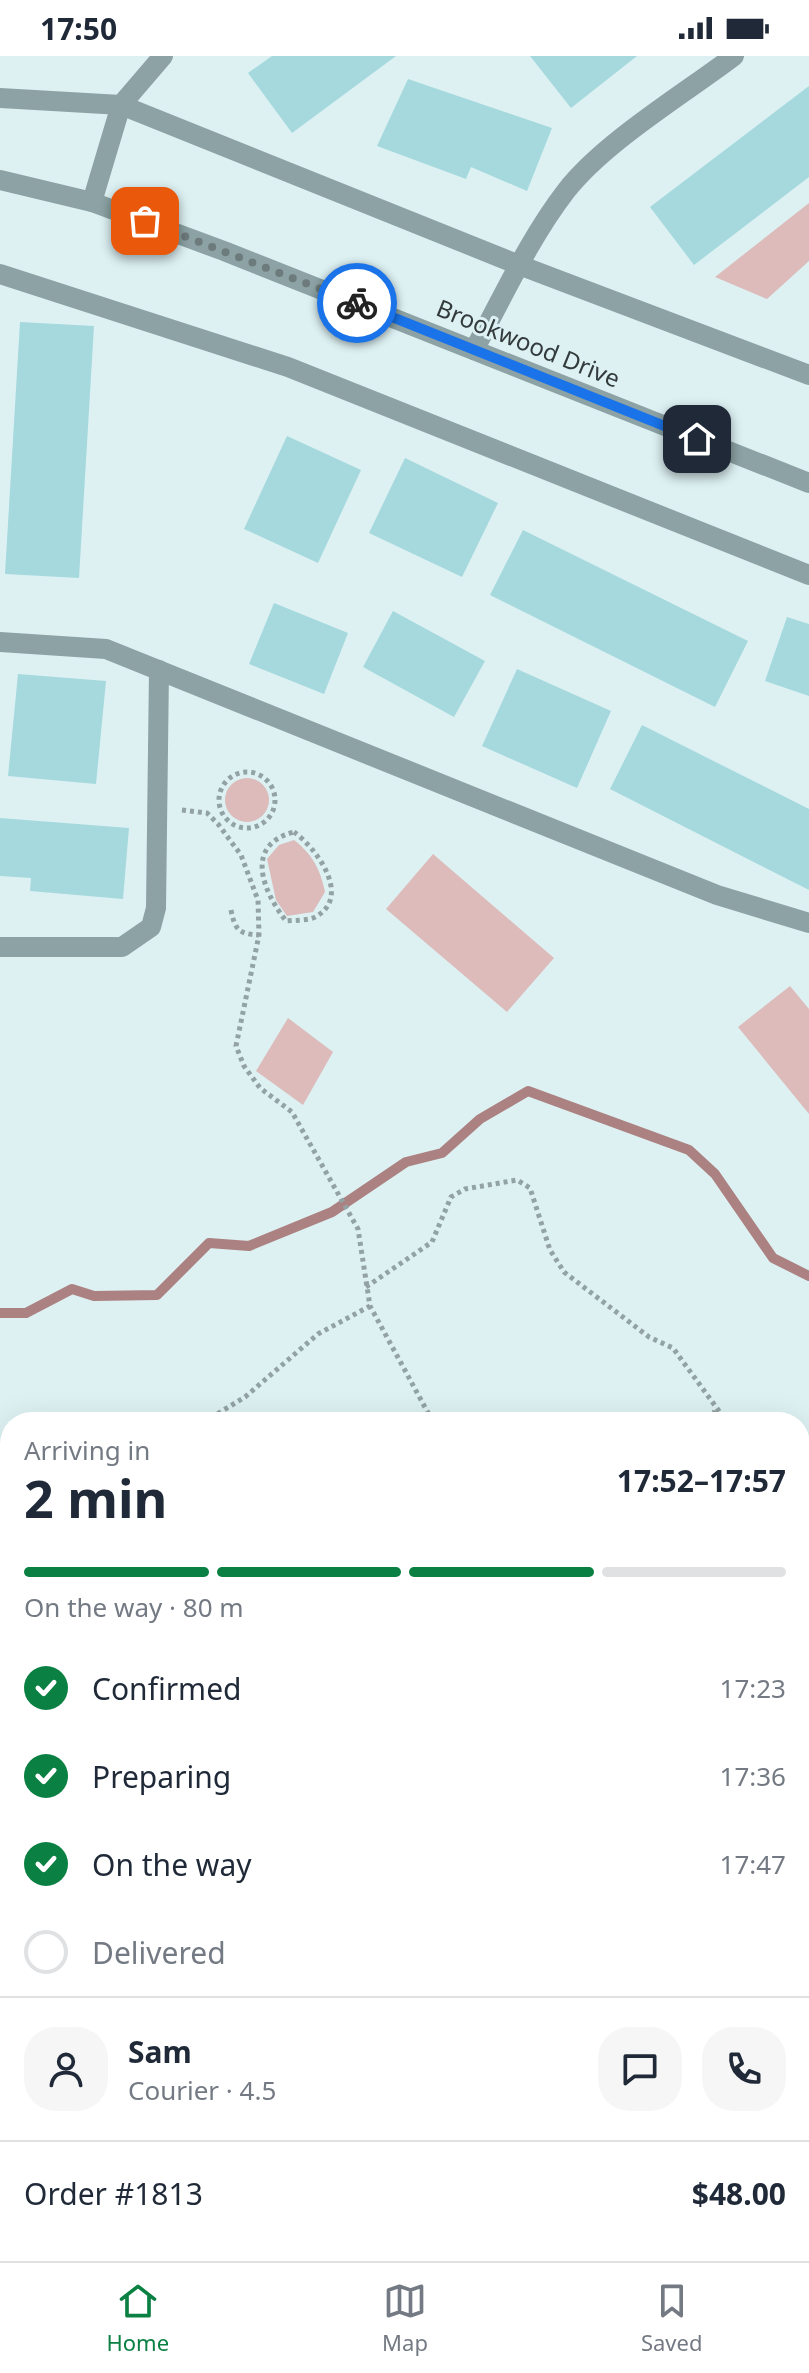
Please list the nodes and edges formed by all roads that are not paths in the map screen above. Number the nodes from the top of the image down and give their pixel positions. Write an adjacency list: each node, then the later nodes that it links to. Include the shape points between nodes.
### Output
1 (163, 56): 4 (street)
2 (734, 56): 7 (street, via 610,149 567,189)
3 (0, 98): 4 (street)
4 (121, 105): 6 (street); 7 (street)
5 (0, 180): 6 (street, Brookwood Drive)
6 (92, 202): 9 (street, Brookwood Drive)
7 (519, 265): 9 (street); 10 (street)
8 (0, 274): 12 (street, via 288,367)
9 (474, 350): 11 (street, Brookwood Drive)
10 (809, 375)
11 (809, 483)
12 (809, 575)
13 (0, 642): 14 (street, via 106,649)
14 (159, 670): 15 (street, via 717,895); 16 (street, via 156,908 151,927 122,947)
15 (809, 923)
16 (0, 947)

